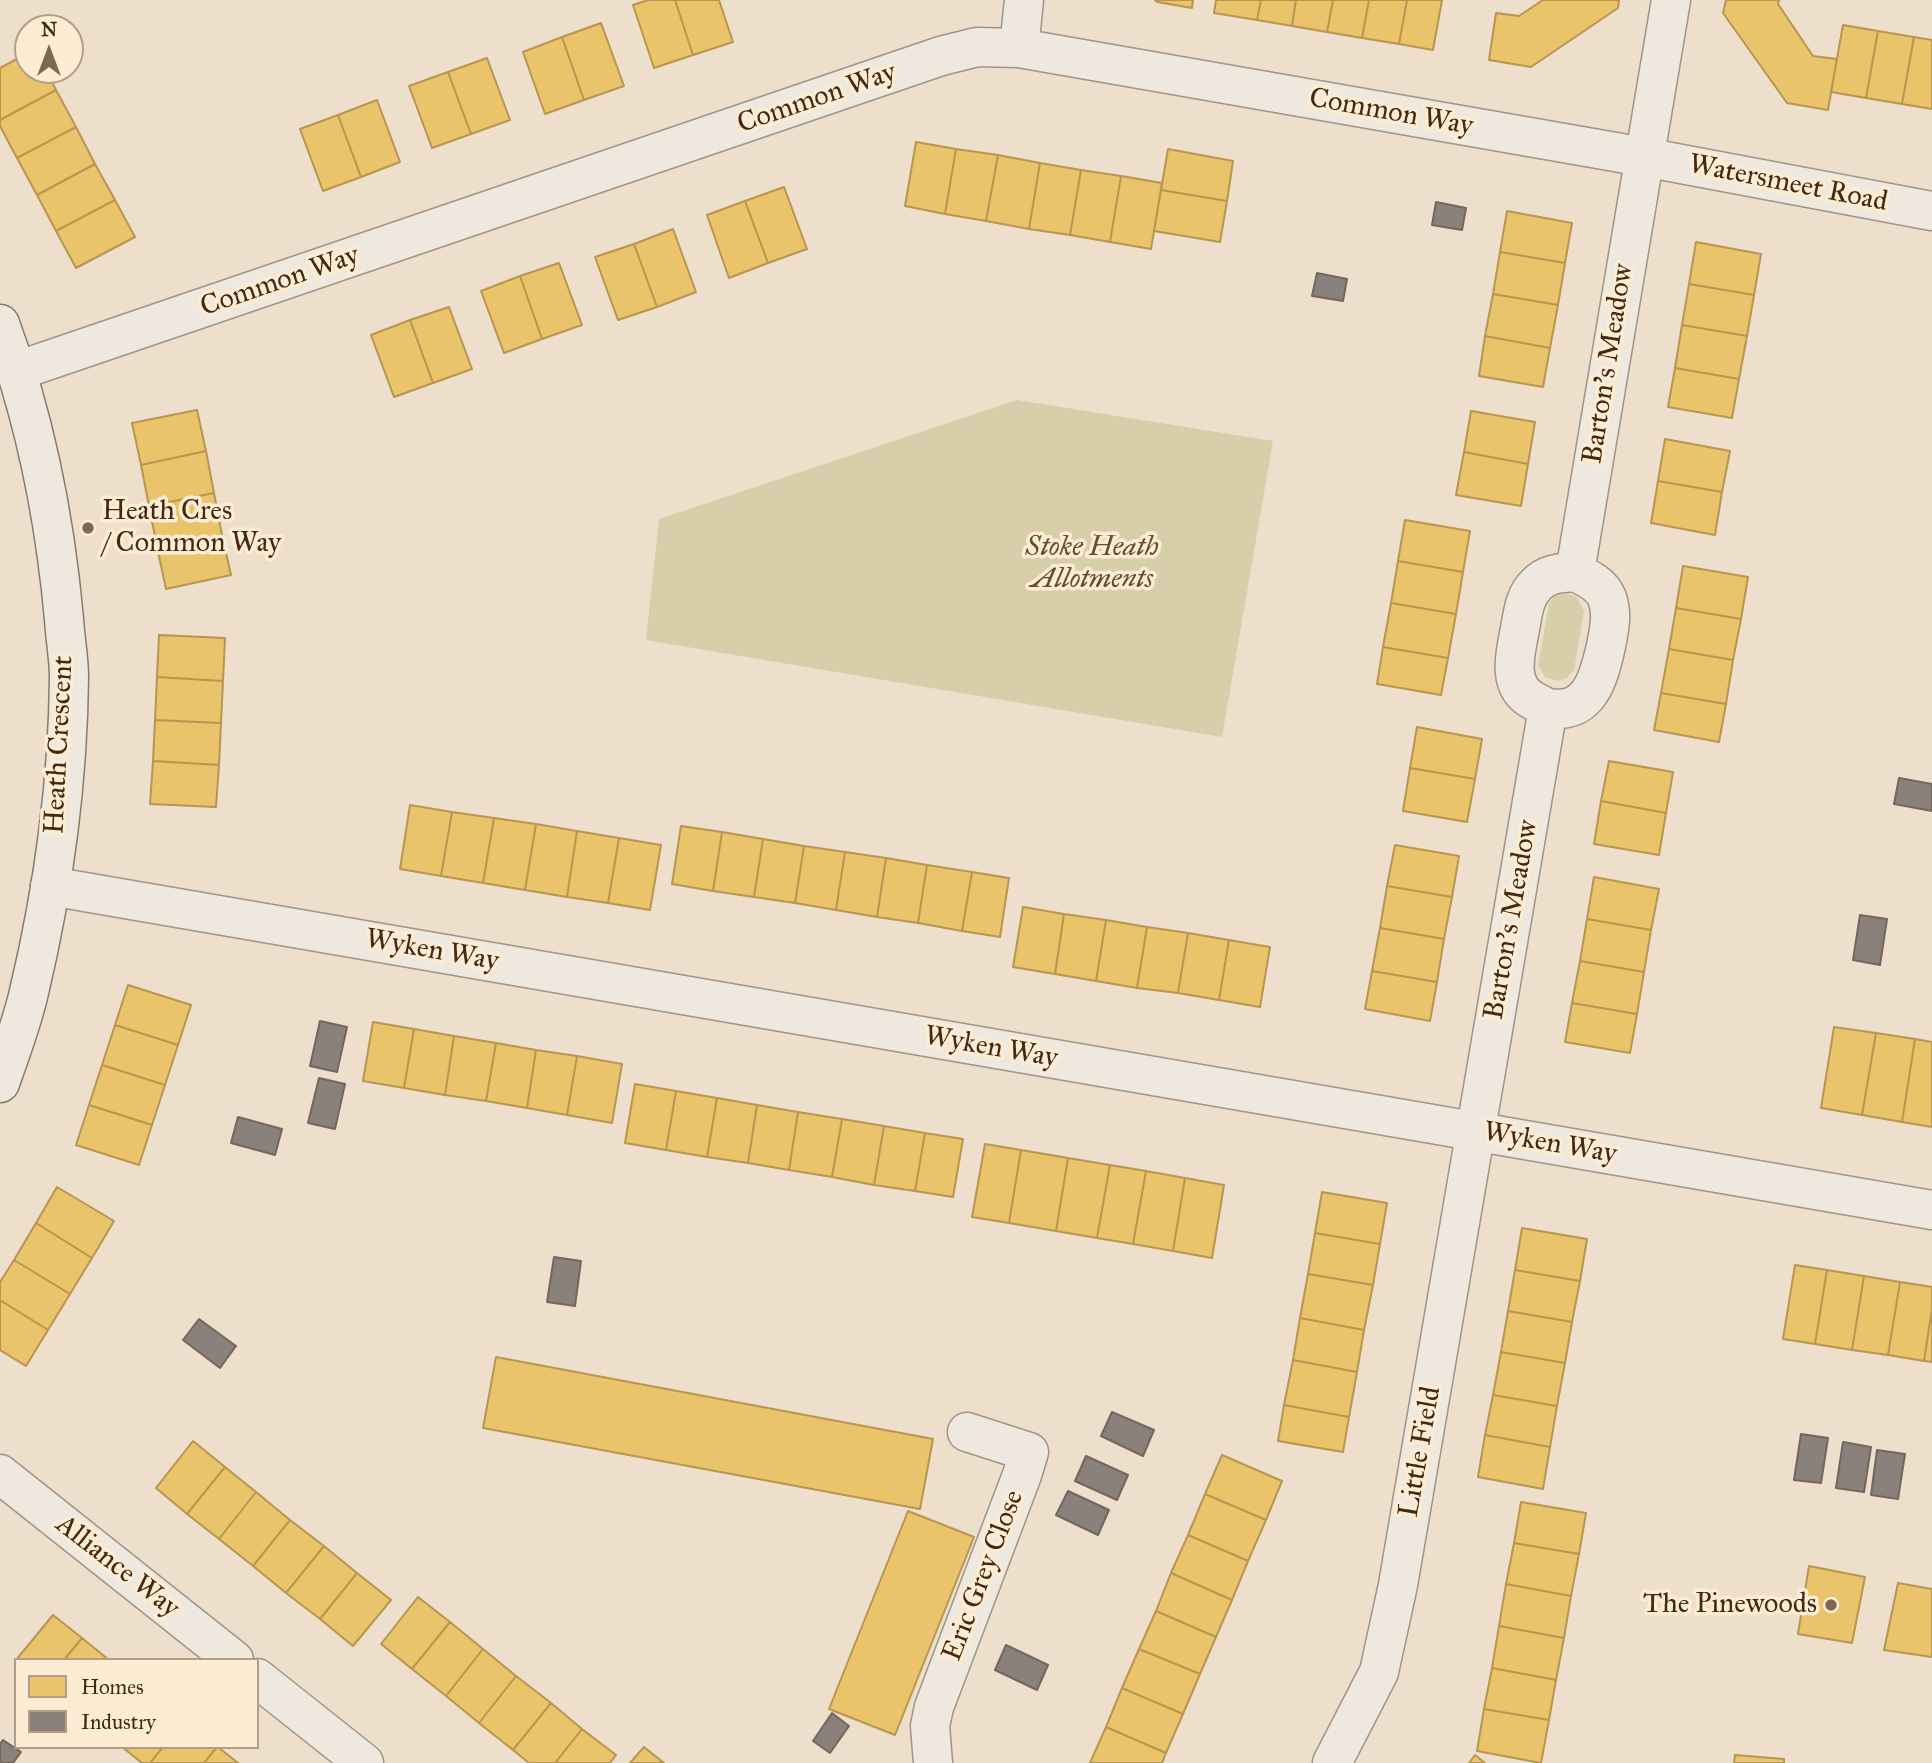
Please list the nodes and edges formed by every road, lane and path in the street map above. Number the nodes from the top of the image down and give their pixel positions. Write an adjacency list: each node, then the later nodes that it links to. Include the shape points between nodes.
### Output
1 (1024, 0): 3 (street)
2 (1671, 0): 4 (street, Barton's Meadow)
3 (1019, 48): 4 (street, Common Way); 7 (street, Common Way, via 977,47 941,56)
4 (1644, 157): 5 (street, Watersmeet Road); 8 (street, Barton's Meadow)
5 (1932, 211)
6 (0, 324): 7 (street, Heath Crescent)
7 (18, 371): 10 (street, Heath Crescent, via 60,570 69,676)
8 (1575, 572): 9 (street, via 1550,575 1536,584 1526,599 1513,662 1516,680 1528,698); 9 (street, via 1592,580 1607,597 1611,619 1599,677 1590,694 1573,706)
9 (1548, 708): 12 (street, Barton's Meadow)
10 (50, 886): 11 (street, Heath Crescent, via 28,994); 12 (street, Wyken Way)
11 (0, 1083)
12 (1477, 1131): 13 (street, Wyken Way); 20 (street, Little Field, via 1380,1672)
13 (1932, 1210)
14 (967, 1432): 19 (street, Eric Grey Close, via 1029,1452 934,1707 930,1726)
15 (0, 1474): 16 (street, Alliance Way)
16 (231, 1658)
17 (259, 1680): 18 (street)
18 (364, 1763)
19 (933, 1763)
20 (1332, 1763)

